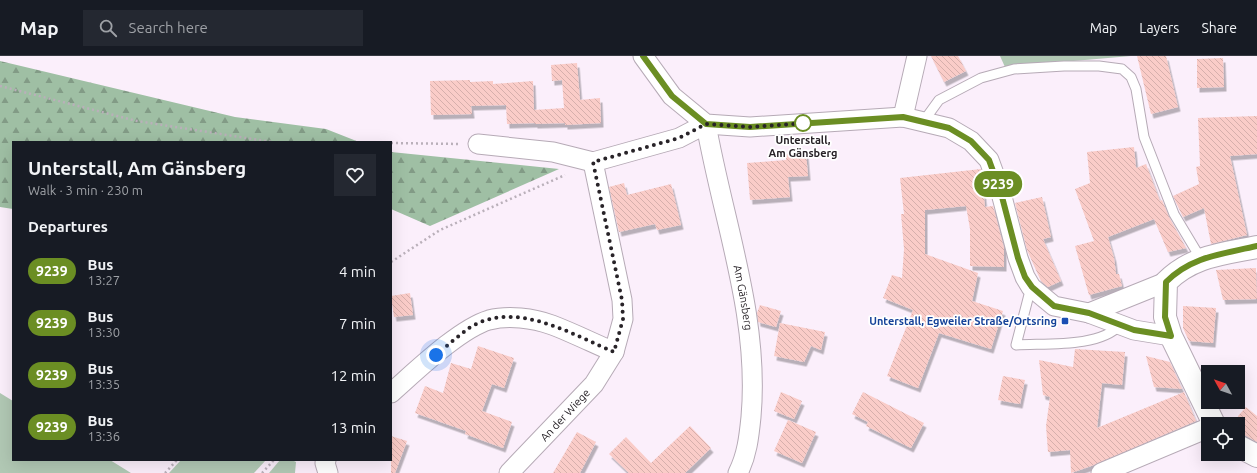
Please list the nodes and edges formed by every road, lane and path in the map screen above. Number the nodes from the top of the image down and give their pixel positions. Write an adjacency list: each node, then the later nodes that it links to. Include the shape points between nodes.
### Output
1 (643, 56): 6 (street, via 672,96)
2 (917, 56): 4 (street)
3 (0, 86): 7 (path, via 137,121)
4 (903, 117): 5 (street); 6 (street, via 750,127)
5 (923, 122): 12 (lane, via 939,100 981,78 1014,69 1099,66 1122,69 1131,77 1136,89 1144,137 1174,214); 15 (street, via 949,128 971,141 989,160 1001,193 1018,258)
6 (706, 124): 10 (street, via 679,138); 32 (street, Am Gänsberg, via 739,272 750,345 753,396 748,447)
7 (266, 141)
8 (392, 143): 9 (path)
9 (478, 144): 10 (street, via 553,152)
10 (593, 162): 13 (path, via 440,230); 19 (street, An der Wiege, via 622,300 623,319)
11 (1257, 246): 12 (street)
12 (1200, 259): 14 (street, via 1178,271)
13 (392, 261)
14 (1166, 282): 16 (street); 18 (street, via 1165,317)
15 (1032, 287): 16 (street, via 1054,306); 17 (lane, via 1016,345 1082,342 1113,333)
16 (1089, 313): 17 (street)
17 (1120, 325): 18 (street)
18 (1171, 336): 21 (street)
19 (614, 352): 20 (street, via 538,321 510,318 489,320 470,328); 31 (street, An der Wiege, via 594,384)
20 (392, 392)
21 (1211, 417)
22 (1201, 431): 33 (street)
23 (1245, 450): 24 (street)
24 (1257, 456)
25 (176, 461): 28 (path)
26 (273, 461): 29 (path)
27 (326, 461): 30 (street)
28 (165, 473)
29 (262, 473)
30 (328, 473)
31 (509, 473)
32 (738, 473)
33 (1101, 473)

